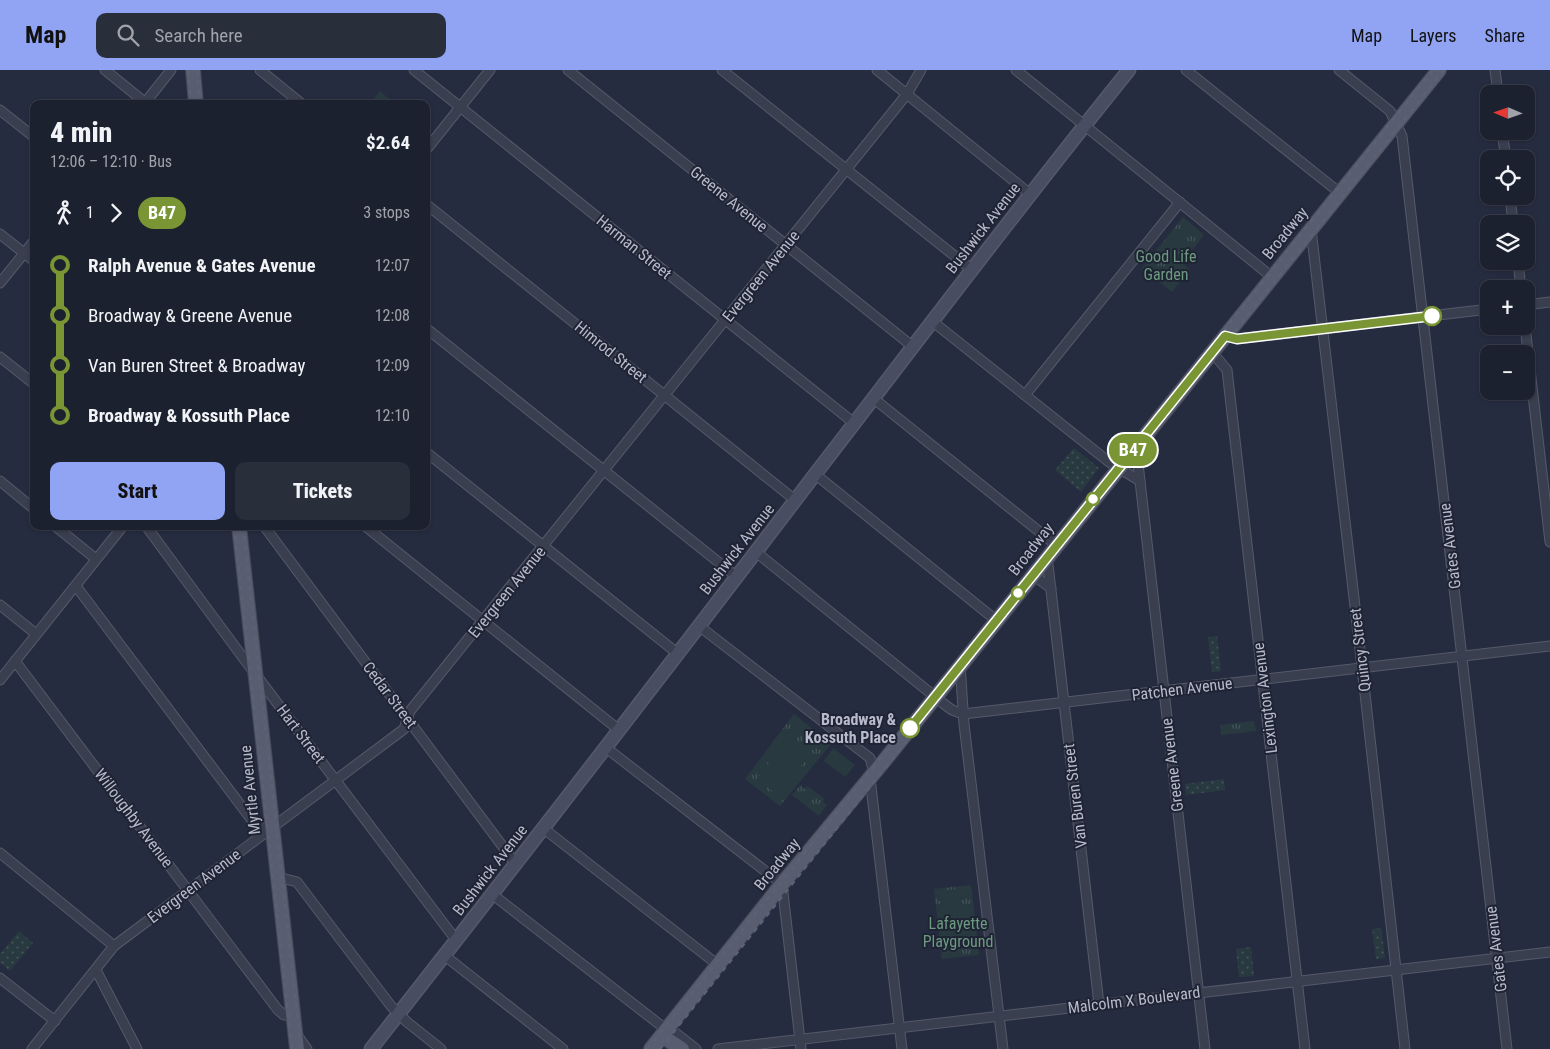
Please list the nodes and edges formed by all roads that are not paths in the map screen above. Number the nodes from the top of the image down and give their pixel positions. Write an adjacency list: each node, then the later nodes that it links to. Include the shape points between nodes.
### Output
1 (105, 70): 19 (street)
2 (171, 70): 20 (street)
3 (193, 70): 21 (main road)
4 (260, 70): 22 (street)
5 (414, 70): 23 (street, Harman Street)
6 (490, 70): 23 (street)
7 (568, 70): 36 (street, Greene Avenue)
8 (722, 70): 29 (street)
9 (877, 70): 18 (street)
10 (922, 70): 18 (street, Evergreen Avenue)
11 (1016, 70): 26 (street)
12 (1129, 70): 26 (main road, Bushwick Avenue)
13 (1186, 70): 30 (street)
14 (1339, 70): 25 (street, Gates Avenue, via 1390,111)
15 (1438, 70): 25 (main road, Broadway)
16 (1495, 70): 17 (street)
17 (1497, 85)
18 (907, 94): 29 (street, Evergreen Avenue); 31 (street)
19 (141, 100)
20 (147, 100)
21 (196, 100)
22 (297, 100)
23 (460, 107): 28 (street); 49 (street, Harman Street)
24 (0, 110): 27 (street)
25 (1396, 123): 30 (main road, Broadway); 48 (street, Gates Avenue, via 1402,136)
26 (1085, 125): 31 (main road, Bushwick Avenue); 32 (street)
27 (30, 134)
28 (430, 145)
29 (846, 170): 36 (street, Evergreen Avenue); 42 (street)
30 (1340, 193): 34 (main road, Broadway)
31 (1030, 194): 42 (main road, Bushwick Avenue)
32 (1180, 202): 43 (street); 60 (street)
33 (430, 207): 59 (street, Himrod Street)
34 (1311, 229): 38 (street, Quincy Street); 39 (main road, Broadway)
35 (0, 234): 40 (street)
36 (786, 245): 49 (street, Evergreen Avenue); 55 (street, Greene Avenue)
37 (30, 246): 40 (street)
38 (1313, 251): 39 (street); 51 (street, Quincy Street)
39 (1293, 252): 43 (main road, Broadway)
40 (24, 253): 41 (street); 44 (street)
41 (30, 258)
42 (971, 269): 50 (main road, Bushwick Avenue)
43 (1272, 277): 54 (main road, Broadway)
44 (0, 282)
45 (1550, 302): 46 (street)
46 (1535, 304)
47 (1480, 310): 48 (street)
48 (1423, 317): 51 (street); 94 (street, Gates Avenue)
49 (725, 320): 59 (street, Evergreen Avenue); 62 (street, Harman Street)
50 (932, 321): 55 (main road, Bushwick Avenue); 60 (street)
51 (1323, 329): 54 (street, via 1237,339); 97 (street, Quincy Street)
52 (430, 331): 66 (street)
53 (1526, 335): 78 (street)
54 (1225, 336): 56 (main road, Broadway)
55 (912, 346): 61 (main road, Bushwick Avenue)
56 (1212, 352): 63 (main road, Broadway); 100 (street, Lexington Avenue, via 1226,370)
57 (0, 357): 58 (street)
58 (30, 381)
59 (665, 395): 66 (street, Evergreen Avenue); 70 (street, Himrod Street)
60 (1025, 395): 65 (street)
61 (874, 398): 62 (main road, Bushwick Avenue); 80 (street)
62 (854, 423): 67 (main road, Bushwick Avenue)
63 (1136, 446): 65 (main road, Broadway); 69 (street, Greene Avenue)
64 (430, 455): 79 (street)
65 (1118, 468): 69 (street); 80 (main road, Broadway)
66 (604, 471): 79 (street, Evergreen Avenue); 84 (street)
67 (815, 474): 70 (main road, Bushwick Avenue); 88 (street)
68 (0, 481): 71 (street)
69 (1140, 481): 101 (street, Greene Avenue)
70 (795, 500): 81 (main road, Bushwick Avenue)
71 (30, 506)
72 (61, 530): 82 (street)
73 (120, 530): 82 (street)
74 (149, 530): 98 (street, Hart Street)
75 (239, 530): 98 (main road, Myrtle Avenue)
76 (267, 530): 105 (street, Cedar Street)
77 (370, 530): 89 (street)
78 (1550, 542)
79 (544, 546): 89 (street, Evergreen Avenue); 93 (street)
80 (1052, 551): 83 (main road, Broadway); 86 (street, Van Buren Street)
81 (756, 552): 84 (main road, Bushwick Avenue); 102 (street)
82 (96, 559): 85 (street)
83 (1033, 575): 86 (street); 88 (main road, Broadway)
84 (737, 577): 90 (main road, Bushwick Avenue)
85 (76, 586): 91 (street); 112 (street, via 254,823 262,828)
86 (1051, 588): 103 (street, Van Buren Street)
87 (0, 605): 91 (street)
88 (997, 620): 96 (main road, Broadway)
89 (483, 621): 105 (street, Evergreen Avenue, via 410,711); 106 (street)
90 (699, 626): 93 (main road, Bushwick Avenue); 108 (street, via 870,758)
91 (36, 634): 95 (street)
92 (1550, 646): 94 (street, Patchen Avenue)
93 (678, 653): 106 (main road, Bushwick Avenue)
94 (1462, 656): 97 (street, Patchen Avenue); 124 (street, Gates Avenue)
95 (16, 661): 99 (street); 118 (street, Willoughby Avenue)
96 (960, 664): 102 (main road, Broadway); 104 (street)
97 (1362, 668): 100 (street, Patchen Avenue); 127 (street, Quincy Street)
98 (255, 673): 109 (street, Hart Street); 112 (main road, Myrtle Avenue)
99 (0, 680)
100 (1263, 680): 101 (street, Patchen Avenue); 129 (street, Lexington Avenue)
101 (1163, 692): 103 (street, Patchen Avenue); 130 (street, Greene Avenue)
102 (934, 696): 104 (street); 108 (main road, Broadway)
103 (1064, 703): 104 (street, Patchen Avenue); 131 (street, Van Buren Street)
104 (963, 714): 134 (street)
105 (408, 719): 109 (street, Evergreen Avenue, via 404,729); 115 (street, Cedar Street)
106 (619, 730): 107 (main road, Bushwick Avenue)
107 (605, 747): 113 (main road, Bushwick Avenue); 117 (street)
108 (872, 776): 110 (main road, Broadway); 111 (street)
109 (336, 780): 112 (street, Evergreen Avenue); 120 (street, Hart Street)
110 (856, 795): 111 (street); 117 (main road, Broadway)
111 (873, 801): 136 (street)
112 (272, 827): 116 (main road, Myrtle Avenue); 118 (street, Evergreen Avenue)
113 (543, 828): 115 (main road, Bushwick Avenue); 125 (street)
114 (0, 853): 121 (street)
115 (515, 863): 119 (main road, Bushwick Avenue)
116 (278, 877): 132 (street, via 297,882); 133 (main road, Myrtle Avenue)
117 (782, 884): 125 (main road, Broadway); 139 (street)
118 (188, 890): 121 (street, Evergreen Avenue); 133 (street, Willoughby Avenue, via 278,1010)
119 (492, 894): 120 (main road, Bushwick Avenue); 137 (street)
120 (456, 940): 123 (main road, Bushwick Avenue)
121 (114, 946): 126 (street, Evergreen Avenue)
122 (1550, 952): 124 (street, Malcolm X Boulevard)
123 (444, 955): 132 (main road, Bushwick Avenue); 146 (street)
124 (1497, 958): 127 (street, Malcolm X Boulevard); 156 (street, Gates Avenue)
125 (718, 965): 137 (main road, Broadway)
126 (96, 970): 135 (street, Evergreen Avenue); 141 (street)
127 (1397, 970): 129 (street, Malcolm X Boulevard); 155 (street, Quincy Street)
128 (0, 978): 135 (street)
129 (1298, 981): 130 (street, Malcolm X Boulevard); 154 (street, Lexington Avenue)
130 (1198, 993): 131 (street, Malcolm X Boulevard); 153 (street, Greene Avenue)
131 (1099, 1004): 134 (street, Malcolm X Boulevard)
132 (399, 1014): 144 (main road, Bushwick Avenue); 145 (street)
133 (293, 1016): 138 (main road, Myrtle Avenue)
134 (999, 1016): 136 (street, Malcolm X Boulevard); 152 (street)
135 (55, 1021): 140 (street, Evergreen Avenue)
136 (899, 1027): 139 (street, Malcolm X Boulevard); 151 (street)
137 (665, 1032): 147 (main road, Broadway); 148 (main road); 149 (street)
138 (295, 1033): 142 (main road, Myrtle Avenue); 143 (street)
139 (801, 1044): 150 (street, Malcolm X Boulevard)
140 (32, 1049)
141 (136, 1049)
142 (297, 1049)
143 (307, 1049)
144 (371, 1049)
145 (441, 1049)
146 (563, 1049)
147 (651, 1049)
148 (682, 1049)
149 (696, 1049)
150 (718, 1049)
151 (902, 1049)
152 (1003, 1049)
153 (1205, 1049)
154 (1305, 1049)
155 (1405, 1049)
156 (1507, 1049)

